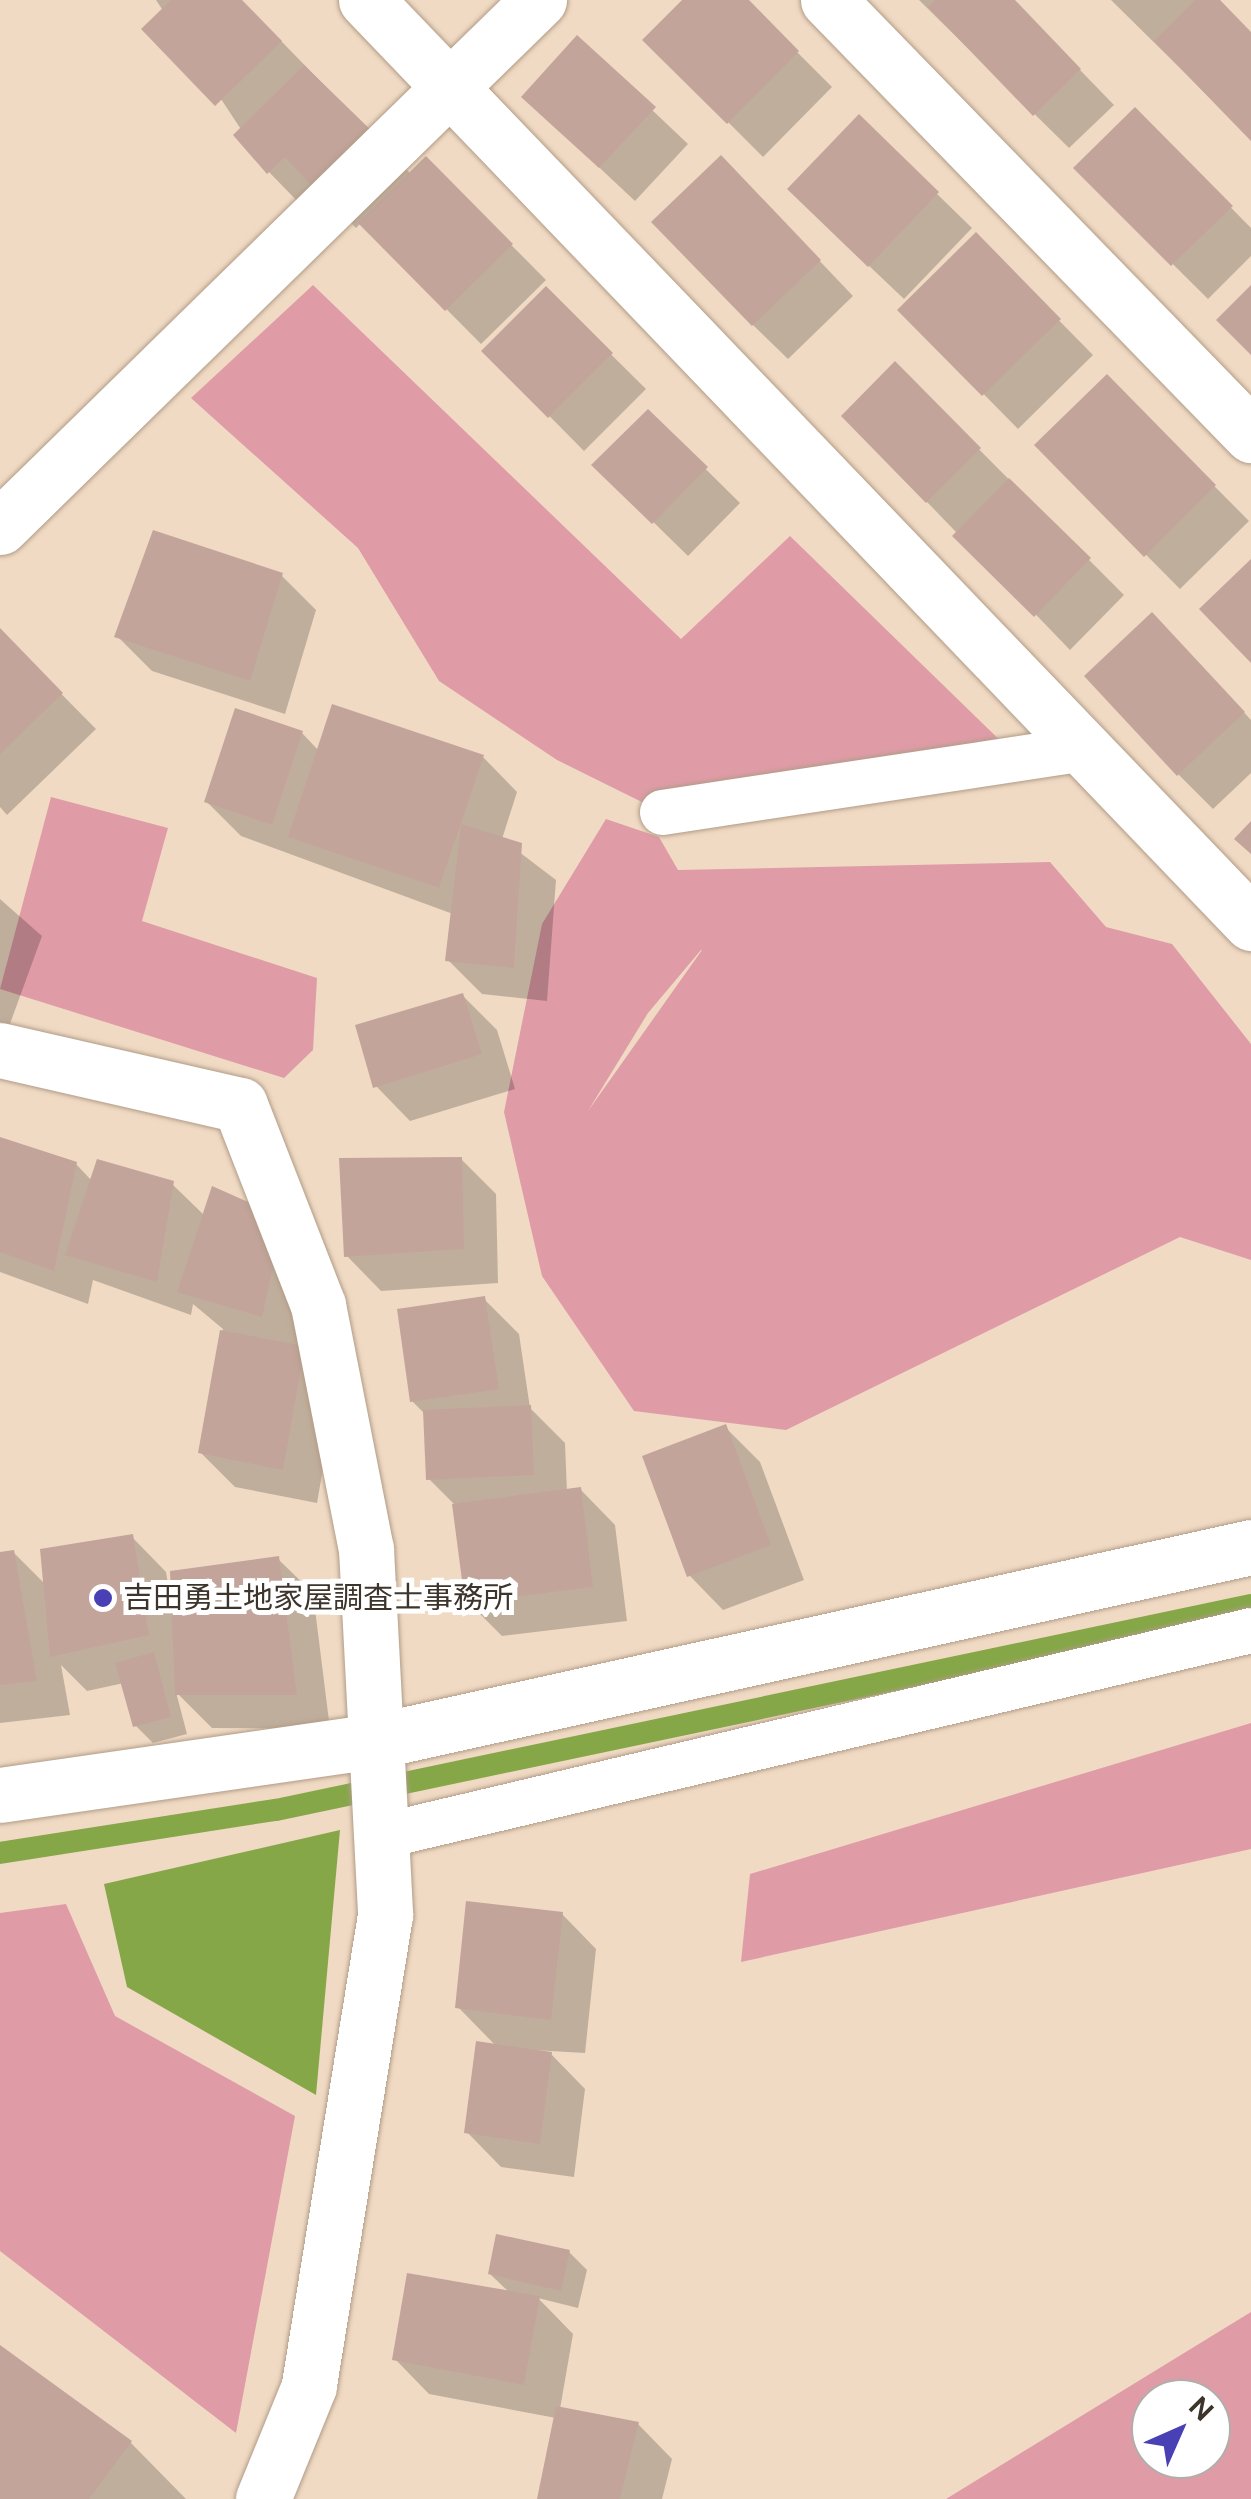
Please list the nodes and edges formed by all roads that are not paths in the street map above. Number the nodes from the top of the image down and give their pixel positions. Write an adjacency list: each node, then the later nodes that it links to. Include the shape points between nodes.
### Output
1 (366, 0): 4 (street)
2 (539, 0): 4 (street)
3 (828, 0): 5 (street)
4 (448, 86): 6 (street); 7 (street)
5 (1251, 435)
6 (0, 526)
7 (1083, 748): 8 (lane); 9 (street)
8 (662, 812)
9 (1251, 923)
10 (0, 1050): 13 (street, via 240,1105 318,1305 366,1549)
11 (1251, 1547): 13 (street)
12 (1251, 1630): 15 (lane)
13 (376, 1750): 14 (street); 15 (street)
14 (0, 1795)
15 (380, 1836): 16 (street, via 385,1915 309,2386)
16 (263, 2499)

